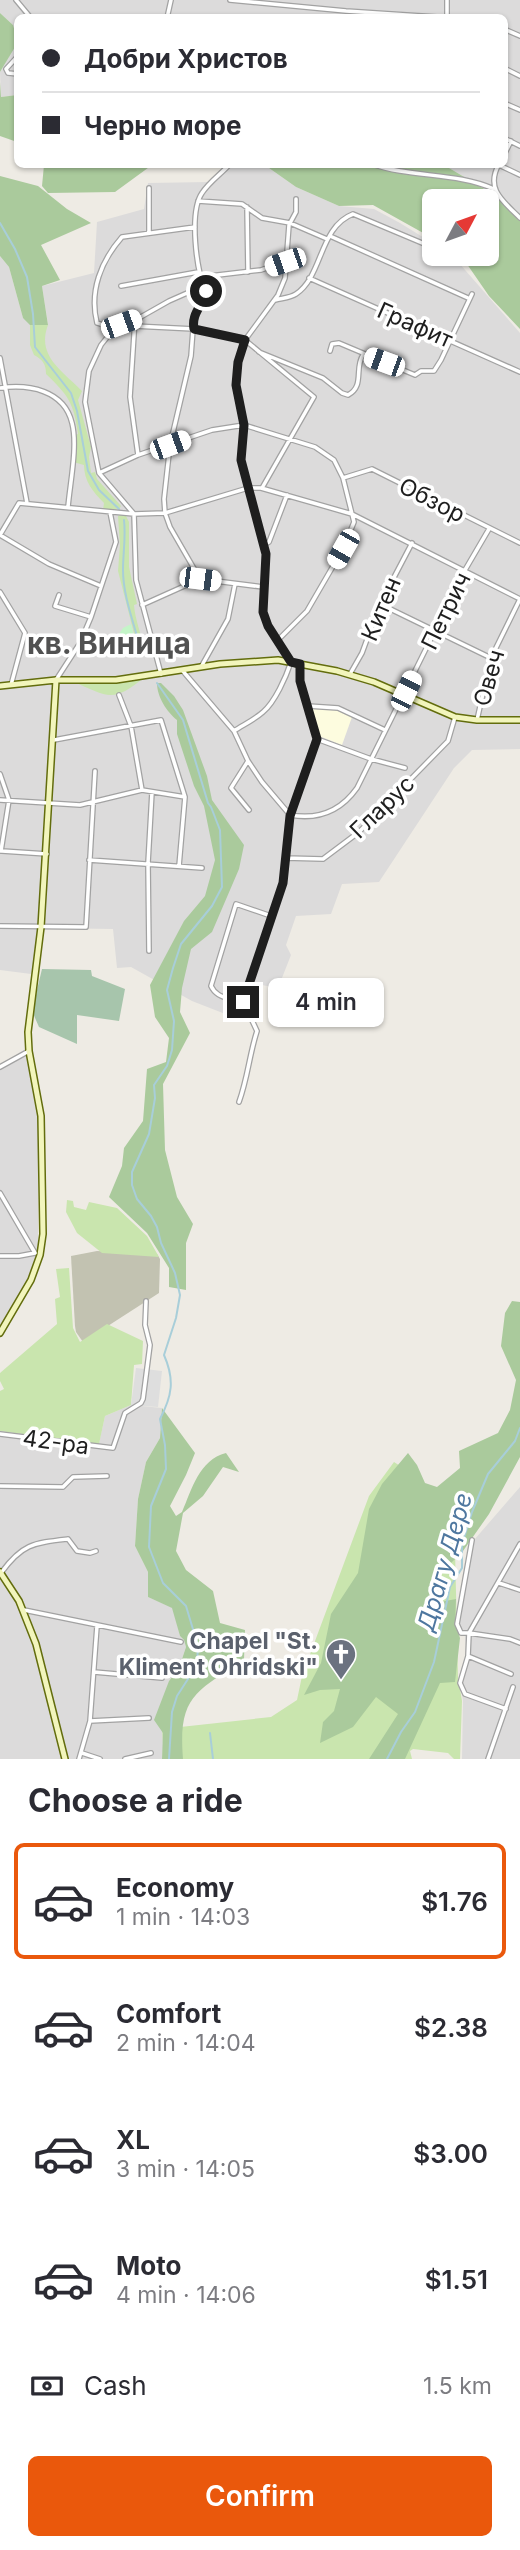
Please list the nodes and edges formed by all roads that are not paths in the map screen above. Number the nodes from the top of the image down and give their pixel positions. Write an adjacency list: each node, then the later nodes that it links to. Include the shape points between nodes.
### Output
1 (16, 0): 5 (street)
2 (230, 0): 3 (street)
3 (283, 2): 4 (street)
4 (346, 11): 6 (street); 7 (street)
5 (28, 14)
6 (346, 14)
7 (396, 14)
8 (14, 60): 9 (street, via 6,69)
9 (14, 74)
10 (508, 140): 11 (street)
11 (511, 141): 12 (street); 13 (street)
12 (520, 146)
13 (508, 147)
14 (226, 168): 21 (street)
15 (391, 168): 18 (street)
16 (496, 168): 18 (street)
17 (149, 188): 26 (street)
18 (495, 189)
19 (499, 194): 23 (street)
20 (296, 198): 24 (street)
21 (198, 201): 22 (street); 25 (street)
22 (247, 206): 24 (street, via 262,219); 31 (street)
23 (520, 218)
24 (290, 223): 27 (street); 29 (street)
25 (195, 227): 26 (street); 30 (street)
26 (149, 233): 37 (street, via 120,240 100,268 96,283 97,323 121,324)
27 (329, 238): 28 (street, via 352,214); 33 (street); 41 (street, via 470,296)
28 (422, 243)
29 (285, 262): 31 (street); 36 (street, via 285,278)
30 (198, 272): 32 (street); 34 (street)
31 (248, 272): 32 (street)
32 (201, 278): 35 (street)
33 (309, 278): 36 (street, via 291,297); 41 (street, Графит)
34 (121, 286)
35 (203, 286): 37 (street); 39 (street, via 205,297 195,311)
36 (272, 300): 40 (street)
37 (135, 319): 38 (street); 52 (street, via 109,335 89,370 85,402)
38 (134, 326): 39 (street); 51 (street, via 130,397)
39 (194, 329): 40 (street); 50 (street)
40 (245, 340): 42 (street); 48 (street, via 236,385)
41 (451, 341): 44 (street, via 436,370 415,375); 46 (street, Графит)
42 (257, 351): 44 (street, via 323,378 348,395 358,384); 49 (street, via 314,397)
43 (330, 351): 44 (street, via 334,342)
44 (363, 354)
45 (0, 358): 47 (street)
46 (520, 372)
47 (3, 388): 57 (street); 58 (street, via 38,389 69,414 73,430)
48 (244, 425): 49 (street); 50 (street, via 212,430); 54 (street, via 240,454)
49 (290, 439): 53 (street, via 329,456); 55 (street)
50 (170, 445): 51 (street); 60 (street)
51 (138, 455): 52 (street)
52 (99, 474): 61 (street)
53 (342, 478): 62 (street); 63 (street, Обзор, via 372,469)
54 (248, 488): 55 (street); 60 (street); 67 (street)
55 (261, 488): 56 (street)
56 (287, 495): 62 (street); 67 (street)
57 (27, 503): 58 (street); 64 (street, via 19,503)
58 (68, 507): 59 (street)
59 (110, 512): 61 (street); 71 (street, via 116,542)
60 (165, 513): 61 (street); 69 (street)
61 (134, 514): 77 (street, via 136,580)
62 (352, 514): 65 (street); 80 (street, via 354,522 343,549 307,611)
63 (489, 528): 66 (street, Обзор); 68 (street, Петрич)
64 (0, 535): 71 (street, via 49,564)
65 (412, 543): 68 (street); 76 (street, Китен)
66 (520, 544)
67 (264, 545): 72 (street)
68 (465, 570): 75 (street); 79 (street, Петрич)
69 (200, 579): 70 (street); 77 (street)
70 (235, 584): 72 (street); 86 (street, via 229,619)
71 (102, 586): 78 (street)
72 (263, 587): 80 (street, via 263,612)
73 (0, 592): 91 (street, via 25,633)
74 (59, 596): 78 (street, via 55,606)
75 (520, 599): 83 (street, Овеч)
76 (380, 604): 79 (street); 89 (street, Китен)
77 (142, 606): 82 (street)
78 (91, 617): 81 (street)
79 (435, 630): 83 (street); 93 (street, Петрич)
80 (278, 640): 84 (street)
81 (80, 643): 82 (street, via 138,652); 90 (street)
82 (153, 647): 88 (street)
83 (491, 658): 97 (street, Овеч)
84 (291, 662): 85 (street); 86 (street); 101 (street, via 271,703)
85 (300, 664): 89 (street); 95 (street)
86 (201, 667): 87 (street)
87 (183, 670): 88 (street); 101 (street)
88 (161, 674): 90 (street)
89 (350, 674): 93 (street)
90 (56, 680): 91 (street); 103 (street)
91 (11, 685): 92 (street)
92 (0, 686)
93 (405, 694): 96 (street); 100 (street, Петрич)
94 (119, 695): 99 (street)
95 (308, 706): 100 (street, via 338,708); 102 (street)
96 (455, 717): 97 (street); 120 (street, Гларус, via 448,741 359,832 323,859)
97 (478, 720): 98 (street)
98 (520, 720)
99 (131, 726): 103 (street); 109 (street); 111 (street, via 161,720)
100 (386, 730): 104 (street, Петрич)
101 (234, 731): 105 (street)
102 (317, 739): 104 (street); 117 (street)
103 (54, 740): 114 (street)
104 (371, 759): 106 (street); 117 (street, Петрич, via 357,788 341,806 317,816)
105 (248, 761): 116 (street, via 231,788); 117 (street)
106 (405, 768)
107 (95, 771): 115 (street)
108 (0, 774): 113 (street)
109 (142, 790): 110 (street); 115 (street)
110 (152, 791): 111 (street); 122 (street)
111 (185, 797): 123 (street)
112 (0, 800): 113 (street)
113 (9, 800): 114 (street); 118 (street)
114 (50, 803): 115 (street); 119 (street)
115 (91, 804): 121 (street)
116 (249, 810)
117 (290, 816): 120 (street)
118 (1, 851): 119 (street)
119 (47, 854): 127 (street)
120 (285, 858): 125 (street, via 283,883)
121 (88, 859): 122 (street); 127 (street, via 86,927)
122 (148, 863): 123 (street); 128 (street)
123 (179, 866): 124 (street)
124 (202, 868)
125 (271, 916): 129 (street); 129 (street, via 236,904 211,986 218,995)
126 (0, 926): 127 (street)
127 (41, 927): 130 (street, via 30,1003)
128 (149, 951)
129 (242, 1005): 132 (street, via 257,1031)
130 (29, 1051): 131 (street); 134 (street, via 41,1116 43,1234)
131 (0, 1067)
132 (239, 1102)
133 (0, 1192): 134 (street)
134 (37, 1254): 135 (street); 137 (street, via 25,1292)
135 (0, 1256)
136 (146, 1301): 138 (street, 42-ра, via 150,1345 143,1399 125,1413 115,1447)
137 (0, 1332)
138 (0, 1434)
139 (107, 1476): 140 (street, via 74,1477 62,1487)
140 (0, 1486)
141 (472, 1540): 149 (street, via 457,1624 461,1633)
142 (520, 1544): 145 (street)
143 (96, 1551): 144 (street, via 77,1550 68,1539 38,1543 16,1552)
144 (1, 1576): 147 (street)
145 (499, 1583): 146 (street); 149 (street)
146 (520, 1590)
147 (23, 1610): 148 (street); 162 (street, via 40,1657)
148 (97, 1626): 150 (street); 153 (street)
149 (469, 1633): 151 (street); 152 (street)
150 (181, 1642)
151 (520, 1643)
152 (468, 1656): 154 (street); 157 (street, via 460,1677 462,1690)
153 (94, 1672): 155 (street); 159 (street)
154 (511, 1674)
155 (162, 1678)
156 (513, 1687): 157 (street)
157 (506, 1709): 166 (street)
158 (149, 1718): 159 (street)
159 (90, 1721): 160 (street)
160 (82, 1753): 163 (street); 164 (street)
161 (151, 1753): 165 (street)
162 (65, 1759)
163 (79, 1759)
164 (100, 1759)
165 (125, 1759)
166 (488, 1759)

